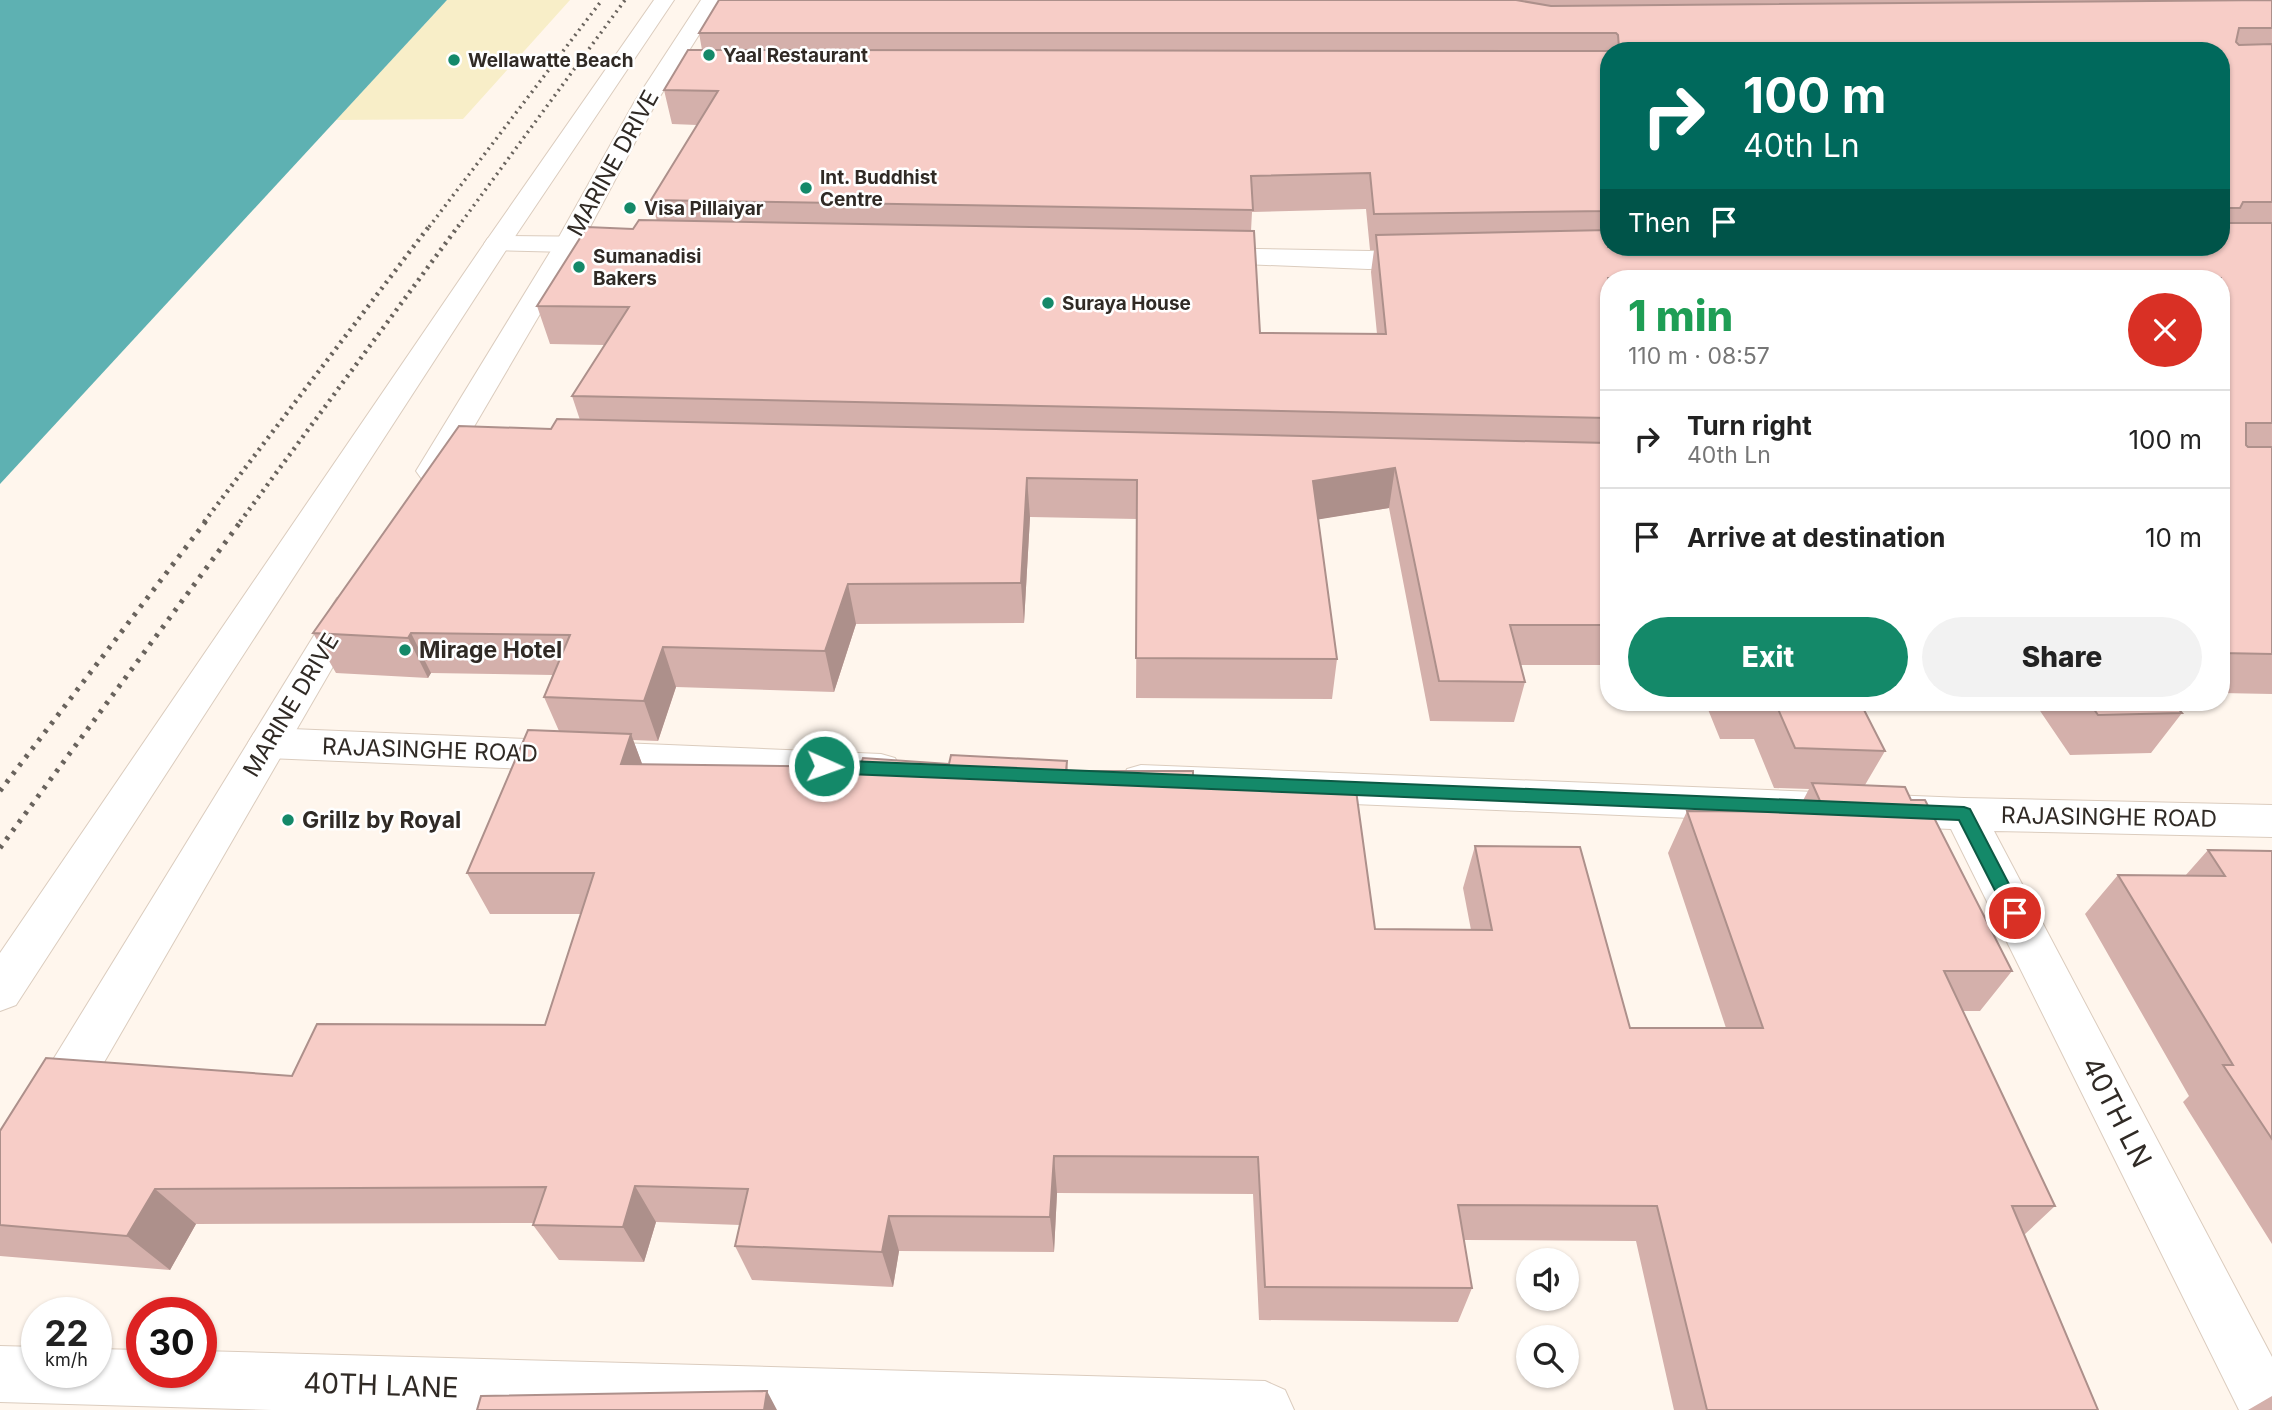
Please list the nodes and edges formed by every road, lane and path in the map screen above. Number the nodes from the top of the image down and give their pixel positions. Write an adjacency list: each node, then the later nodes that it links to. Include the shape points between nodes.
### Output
1 (664, 0): 3 (main road, MARINE DRIVE)
2 (711, 0): 4 (main road, MARINE DRIVE, via 676,75)
3 (497, 244): 4 (main road); 15 (main road, MARINE DRIVE)
4 (568, 244): 5 (main road); 8 (main road, MARINE DRIVE, via 462,444)
5 (638, 245)
6 (1179, 255): 7 (main road)
7 (1452, 259)
8 (414, 501)
9 (365, 582): 10 (main road, MARINE DRIVE)
10 (268, 743): 11 (main road, RAJASINGHE ROAD); 16 (main road, MARINE DRIVE)
11 (921, 770)
12 (1102, 778): 13 (main road, RAJASINGHE ROAD)
13 (1964, 814): 14 (main road, RAJASINGHE ROAD); 19 (main road, 40TH LN)
14 (2272, 821)
15 (0, 991)
16 (0, 1193)
17 (0, 1374): 18 (main road, 40TH LANE)
18 (1265, 1410)
19 (2269, 1410)

